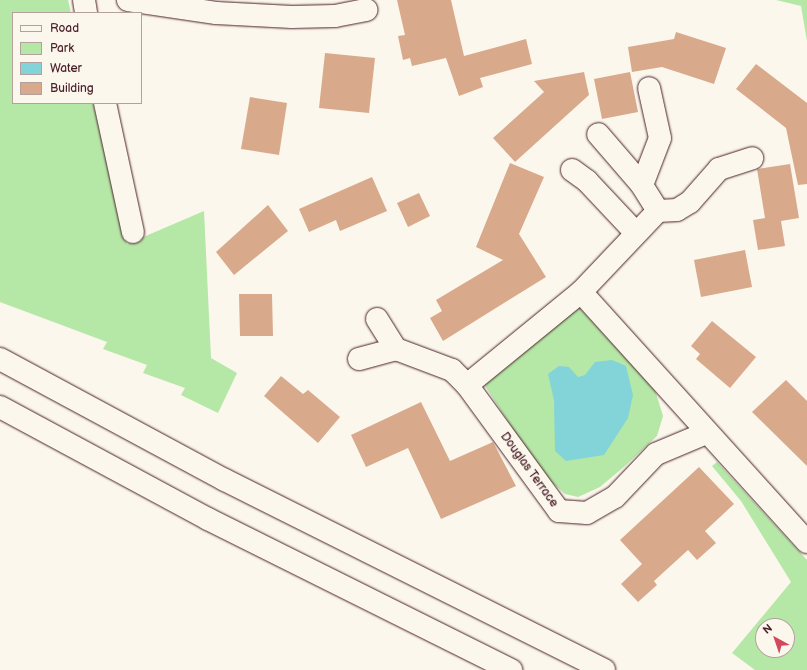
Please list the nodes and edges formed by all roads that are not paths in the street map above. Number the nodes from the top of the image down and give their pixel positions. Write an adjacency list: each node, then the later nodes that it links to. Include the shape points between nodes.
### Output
1 (84, 0): 4 (main road)
2 (128, 0): 3 (main road, via 216,13 292,17 335,16)
3 (366, 10)
4 (86, 12)
5 (649, 88): 10 (main road, via 660,138)
6 (105, 104): 12 (main road)
7 (598, 134): 10 (main road)
8 (752, 158): 11 (main road, via 718,169 690,202 677,210)
9 (572, 170): 13 (main road, via 587,181)
10 (642, 185): 11 (main road)
11 (658, 211): 13 (main road)
12 (133, 232)
13 (636, 233): 14 (main road)
14 (581, 292): 19 (main road); 21 (main road)
15 (377, 319): 16 (main road)
16 (396, 349): 18 (main road); 19 (main road, Douglas Terrace, via 452,370)
17 (0, 359): 24 (main road, via 225,480)
18 (359, 359)
19 (467, 385): 21 (main road, Douglas Terrace, via 559,511 587,513 615,496 656,454)
20 (0, 407): 23 (main road, via 208,519)
21 (706, 434): 22 (main road)
22 (807, 542)
23 (511, 670)
24 (604, 670)

